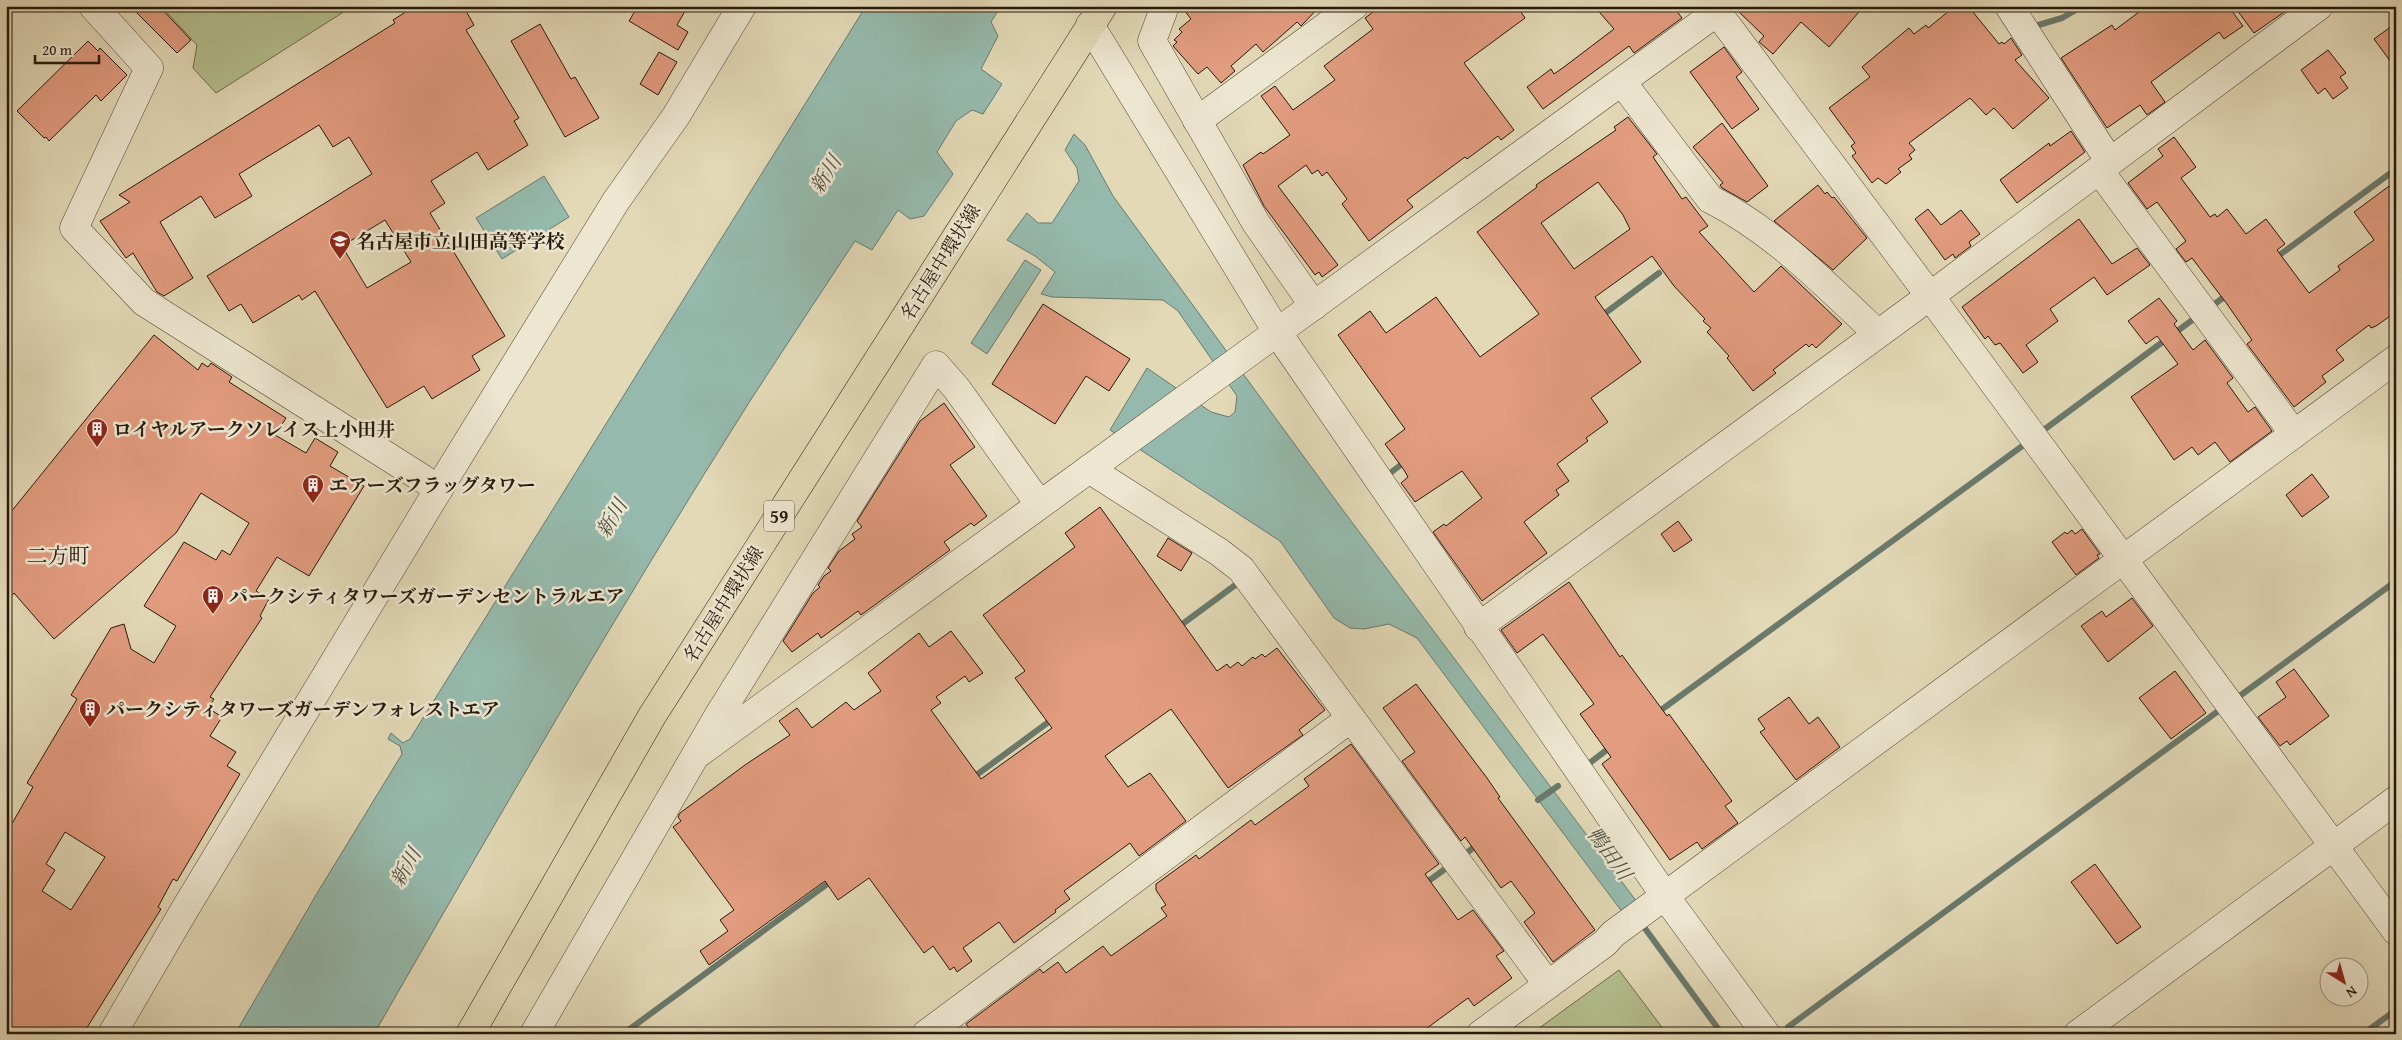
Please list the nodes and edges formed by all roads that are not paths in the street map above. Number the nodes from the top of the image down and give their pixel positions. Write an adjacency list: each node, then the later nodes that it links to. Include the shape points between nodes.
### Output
1 (93, 6): 19 (street, via 149,68 74,228 144,302)
2 (742, 6): 19 (street, via 676,116 616,202)
3 (1165, 6): 10 (street, via 1152,41)
4 (1354, 6): 10 (street)
5 (2009, 6): 11 (street)
6 (2319, 6): 11 (street)
7 (1719, 9): 9 (street); 12 (street)
8 (1096, 16): 14 (street); 31 (main road, 名古屋中環状線 / 59, via 652,716)
9 (1622, 82): 13 (street); 15 (street, via 1710,199 1732,210 1807,267)
10 (1197, 121): 13 (street, via 1256,223)
11 (2104, 166): 12 (street); 17 (street)
12 (1930, 296): 15 (street); 21 (street)
13 (1314, 306): 14 (street)
14 (1277, 332): 18 (street); 22 (street)
15 (1877, 333): 22 (street)
16 (2396, 359): 17 (street)
17 (2294, 434): 21 (street)
18 (1097, 462): 20 (street); 23 (street, via 1241,569)
19 (439, 489): 30 (street)
20 (1039, 504): 24 (street); 24 (street, via 957,389 936,365 722,709)
21 (2124, 559): 26 (street); 27 (street)
22 (1478, 627): 27 (street)
23 (1350, 718): 29 (street); 33 (street)
24 (699, 752): 32 (street)
25 (2396, 800): 26 (street)
26 (2334, 846): 28 (street); 36 (street)
27 (1658, 901): 29 (street); 35 (street)
28 (2396, 931)
29 (1548, 985): 34 (street)
30 (112, 1034)
31 (470, 1034)
32 (534, 1034)
33 (926, 1034)
34 (1481, 1034)
35 (1766, 1034)
36 (2078, 1034)

